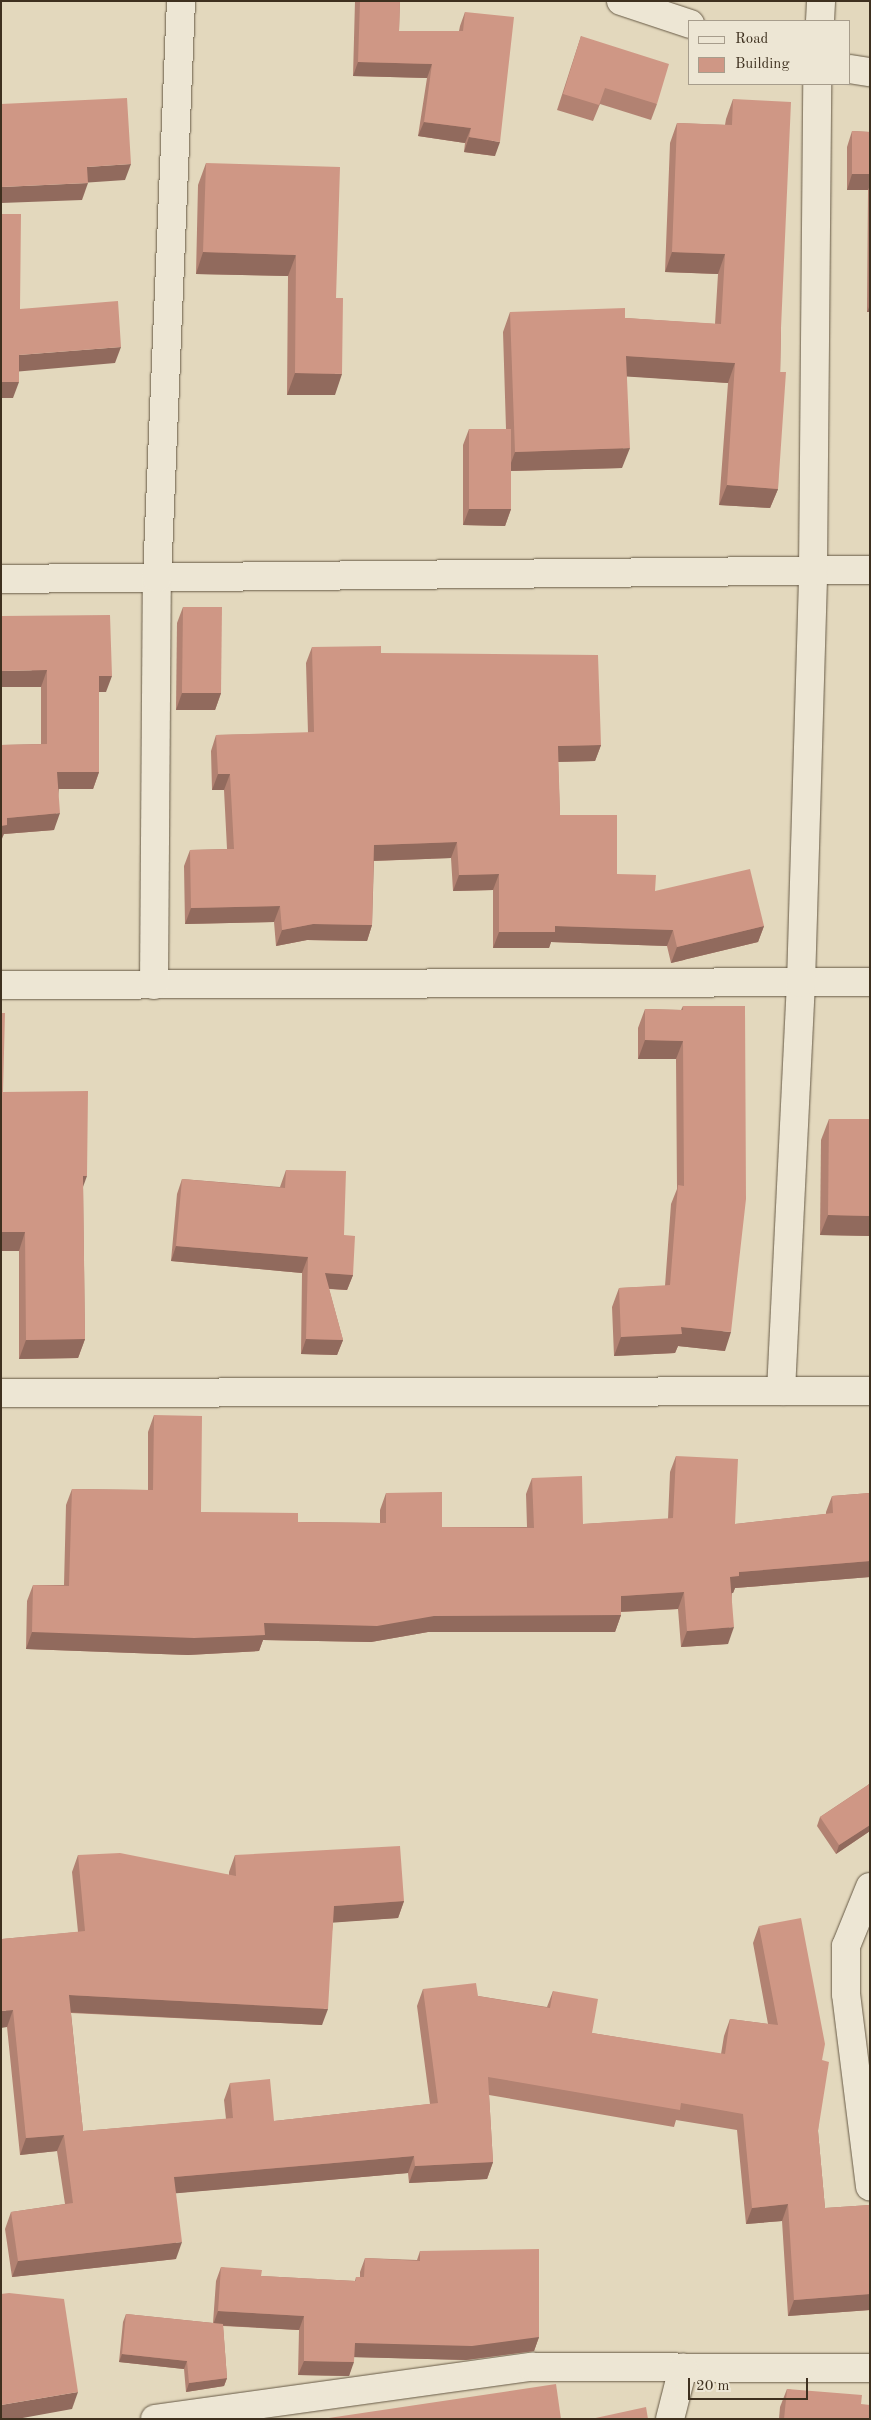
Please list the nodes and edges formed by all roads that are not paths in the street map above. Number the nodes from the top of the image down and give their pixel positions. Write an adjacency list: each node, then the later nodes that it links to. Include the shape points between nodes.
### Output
1 (181, 1): 11 (street)
2 (621, 1): 5 (street)
3 (821, 1): 4 (street)
4 (820, 20)
5 (688, 23)
6 (851, 69): 7 (street)
7 (870, 72)
8 (818, 85): 10 (street)
9 (870, 570): 10 (street)
10 (813, 571): 11 (street); 14 (street)
11 (157, 578): 12 (street); 16 (street)
12 (1, 579)
13 (870, 982): 14 (street)
14 (801, 983): 16 (street); 17 (street)
15 (1, 985): 16 (street)
16 (154, 985)
17 (781, 1391): 18 (street); 19 (street)
18 (870, 1391)
19 (1, 1392)
20 (870, 1887): 21 (street, via 846,1946)
21 (858, 1991): 22 (street)
22 (870, 2187)
23 (683, 2368): 24 (street); 25 (street, via 532,2367); 26 (street)
24 (870, 2368)
25 (155, 2419)
26 (670, 2419)

